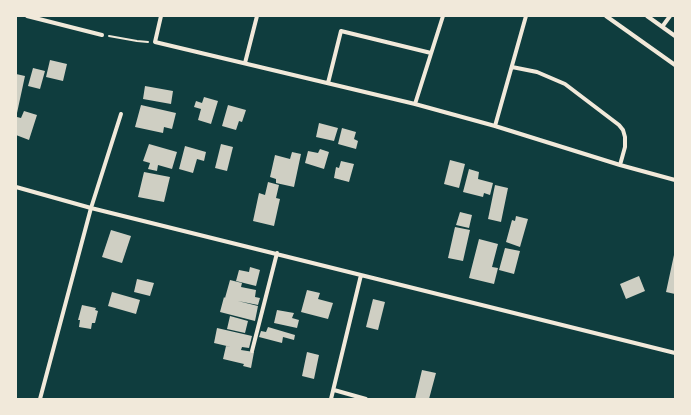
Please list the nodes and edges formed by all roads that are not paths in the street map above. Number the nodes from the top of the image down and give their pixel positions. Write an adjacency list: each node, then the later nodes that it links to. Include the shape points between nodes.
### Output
1 (27, 16): 9 (street)
2 (161, 16): 14 (street, via 155,42)
3 (257, 16): 14 (street)
4 (443, 16): 13 (street)
5 (526, 16): 16 (street)
6 (606, 16): 15 (street)
7 (648, 16): 10 (street)
8 (670, 16): 10 (street)
9 (41, 18): 11 (street)
10 (662, 27): 12 (street)
11 (102, 35)
12 (675, 36)
13 (431, 53): 17 (street, via 341,31); 18 (street)
14 (245, 63): 17 (street)
15 (675, 65)
16 (512, 67): 20 (street); 21 (street, via 537,72 565,84 619,124 625,137)
17 (328, 83): 18 (street)
18 (415, 104): 20 (street)
19 (121, 114): 24 (street)
20 (495, 126): 21 (street)
21 (620, 165): 22 (street)
22 (675, 180)
23 (16, 187): 24 (street)
24 (91, 208): 25 (street); 30 (street)
25 (277, 253): 26 (street); 27 (street)
26 (361, 275): 28 (street); 29 (street)
27 (252, 351)
28 (675, 353)
29 (334, 390): 31 (street); 32 (street)
30 (40, 399)
31 (331, 399)
32 (366, 399)

